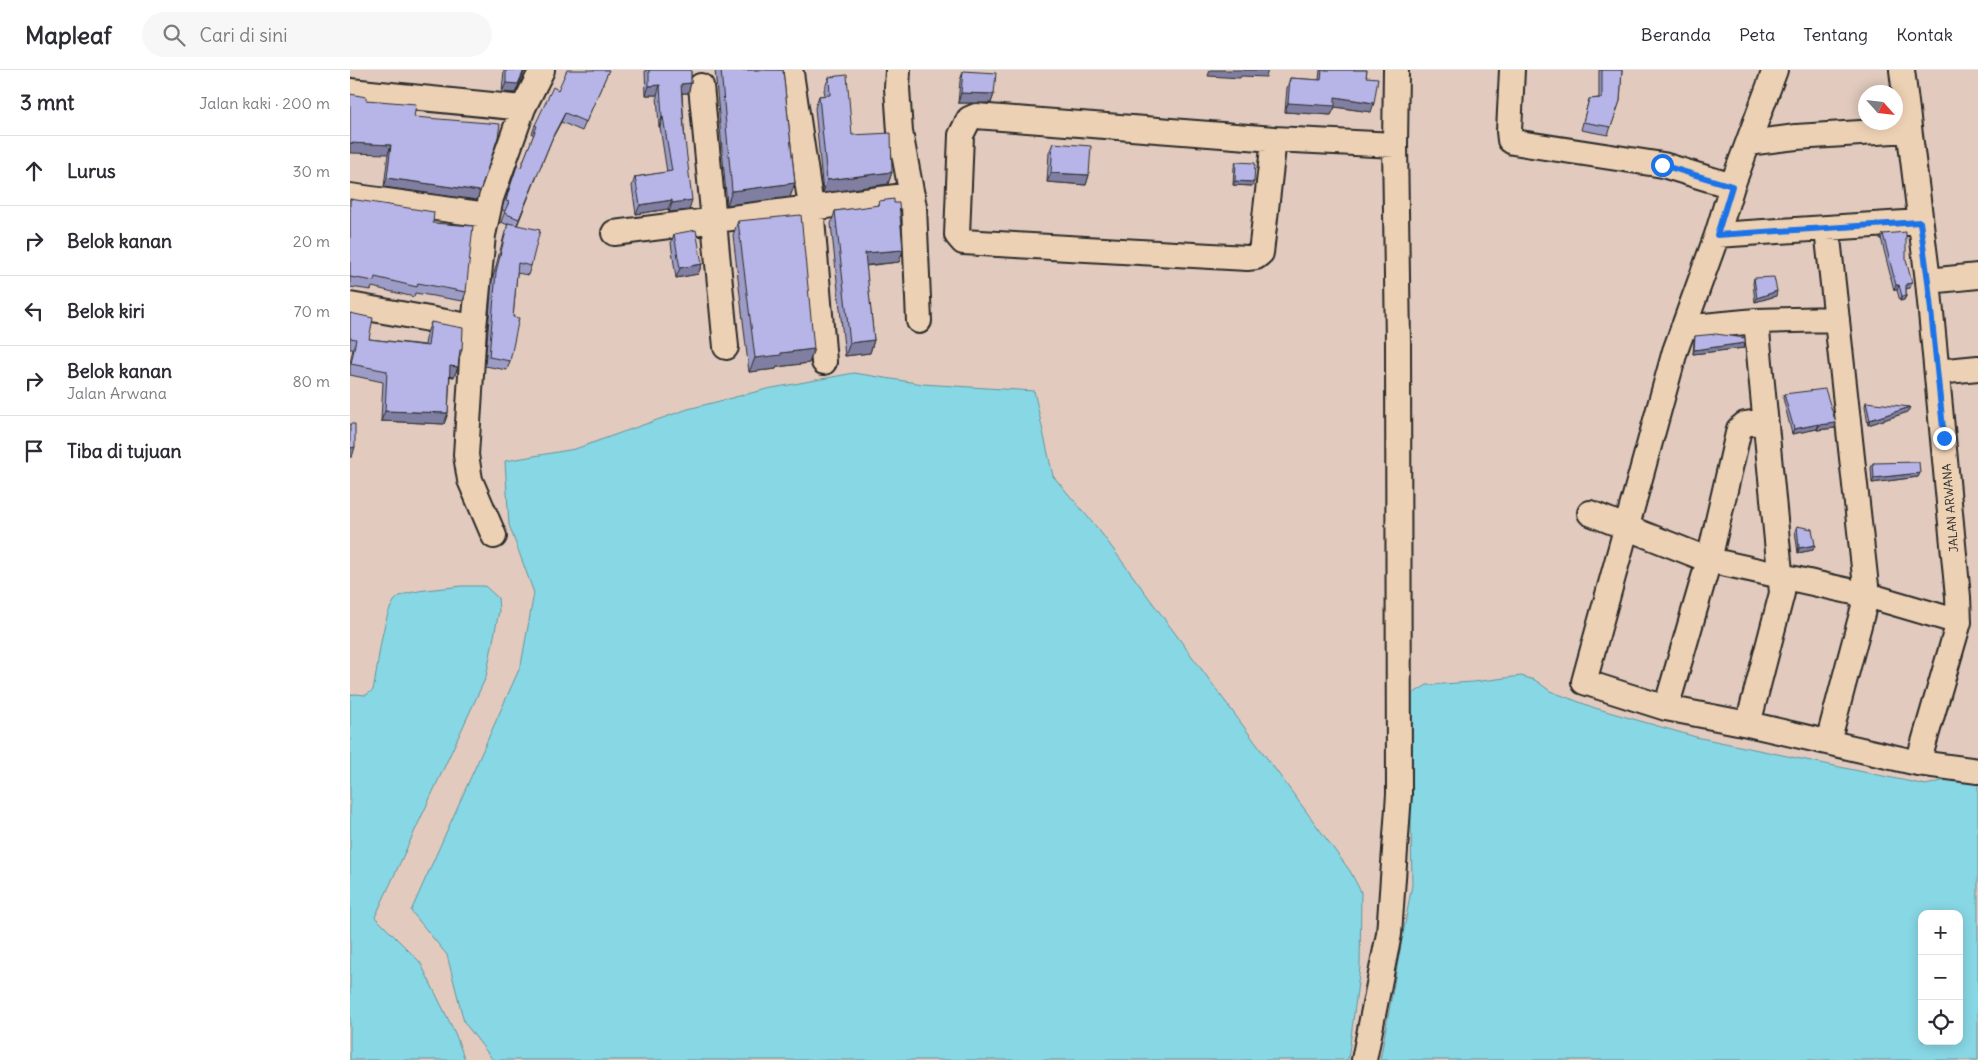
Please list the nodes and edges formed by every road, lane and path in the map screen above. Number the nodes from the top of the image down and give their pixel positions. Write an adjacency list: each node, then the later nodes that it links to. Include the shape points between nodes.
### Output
1 (542, 70): 10 (street)
2 (898, 70): 16 (street, via 900,132)
3 (1396, 70): 14 (street)
4 (1512, 70): 15 (street, via 1509,131 1513,142 1670,167)
5 (1775, 70): 13 (street)
6 (1902, 70): 11 (street, JALAN ARWANA)
7 (791, 73): 18 (street)
8 (701, 86): 20 (street)
9 (350, 90): 10 (street)
10 (523, 108): 19 (street)
11 (1909, 130): 13 (street); 21 (street, JALAN ARWANA)
12 (1274, 139): 12 (street, via 976,116 969,119 961,135 958,238 963,242 1247,258 1258,256 1263,241); 14 (street)
13 (1748, 143): 15 (street)
14 (1395, 145): 50 (street, via 1399,794 1389,934)
15 (1732, 186): 24 (street)
16 (912, 195): 18 (street); 29 (street)
17 (350, 196): 19 (street)
18 (811, 207): 20 (street); 34 (street)
19 (487, 215): 31 (street)
20 (713, 221): 23 (street); 33 (street)
21 (1920, 222): 22 (street); 26 (street, JALAN ARWANA)
22 (1827, 229): 24 (street); 28 (street)
23 (614, 233)
24 (1717, 235): 32 (street)
25 (1978, 276): 26 (street)
26 (1928, 281): 36 (street, JALAN ARWANA)
27 (350, 306): 31 (street)
28 (1837, 319): 30 (street); 43 (street)
29 (919, 321)
30 (1756, 321): 32 (street); 37 (street)
31 (474, 327): 40 (street, via 466,455 468,473)
32 (1683, 328): 39 (street)
33 (726, 347)
34 (824, 362)
35 (1978, 368): 36 (street)
36 (1937, 372): 44 (street, JALAN ARWANA)
37 (1765, 421): 41 (street, via 1745,424 1739,430); 42 (street)
38 (1590, 513): 39 (street)
39 (1626, 526): 41 (street); 45 (street, via 1584,682)
40 (494, 536)
41 (1709, 560): 42 (street); 45 (street)
42 (1781, 576): 43 (street); 46 (street, via 1778,612)
43 (1867, 595): 44 (street); 47 (street)
44 (1959, 622): 48 (street, JALAN ARWANA)
45 (1666, 708): 46 (street)
46 (1748, 724): 47 (street)
47 (1828, 742): 48 (street)
48 (1918, 763): 49 (street)
49 (1978, 771)
50 (1364, 1060)

